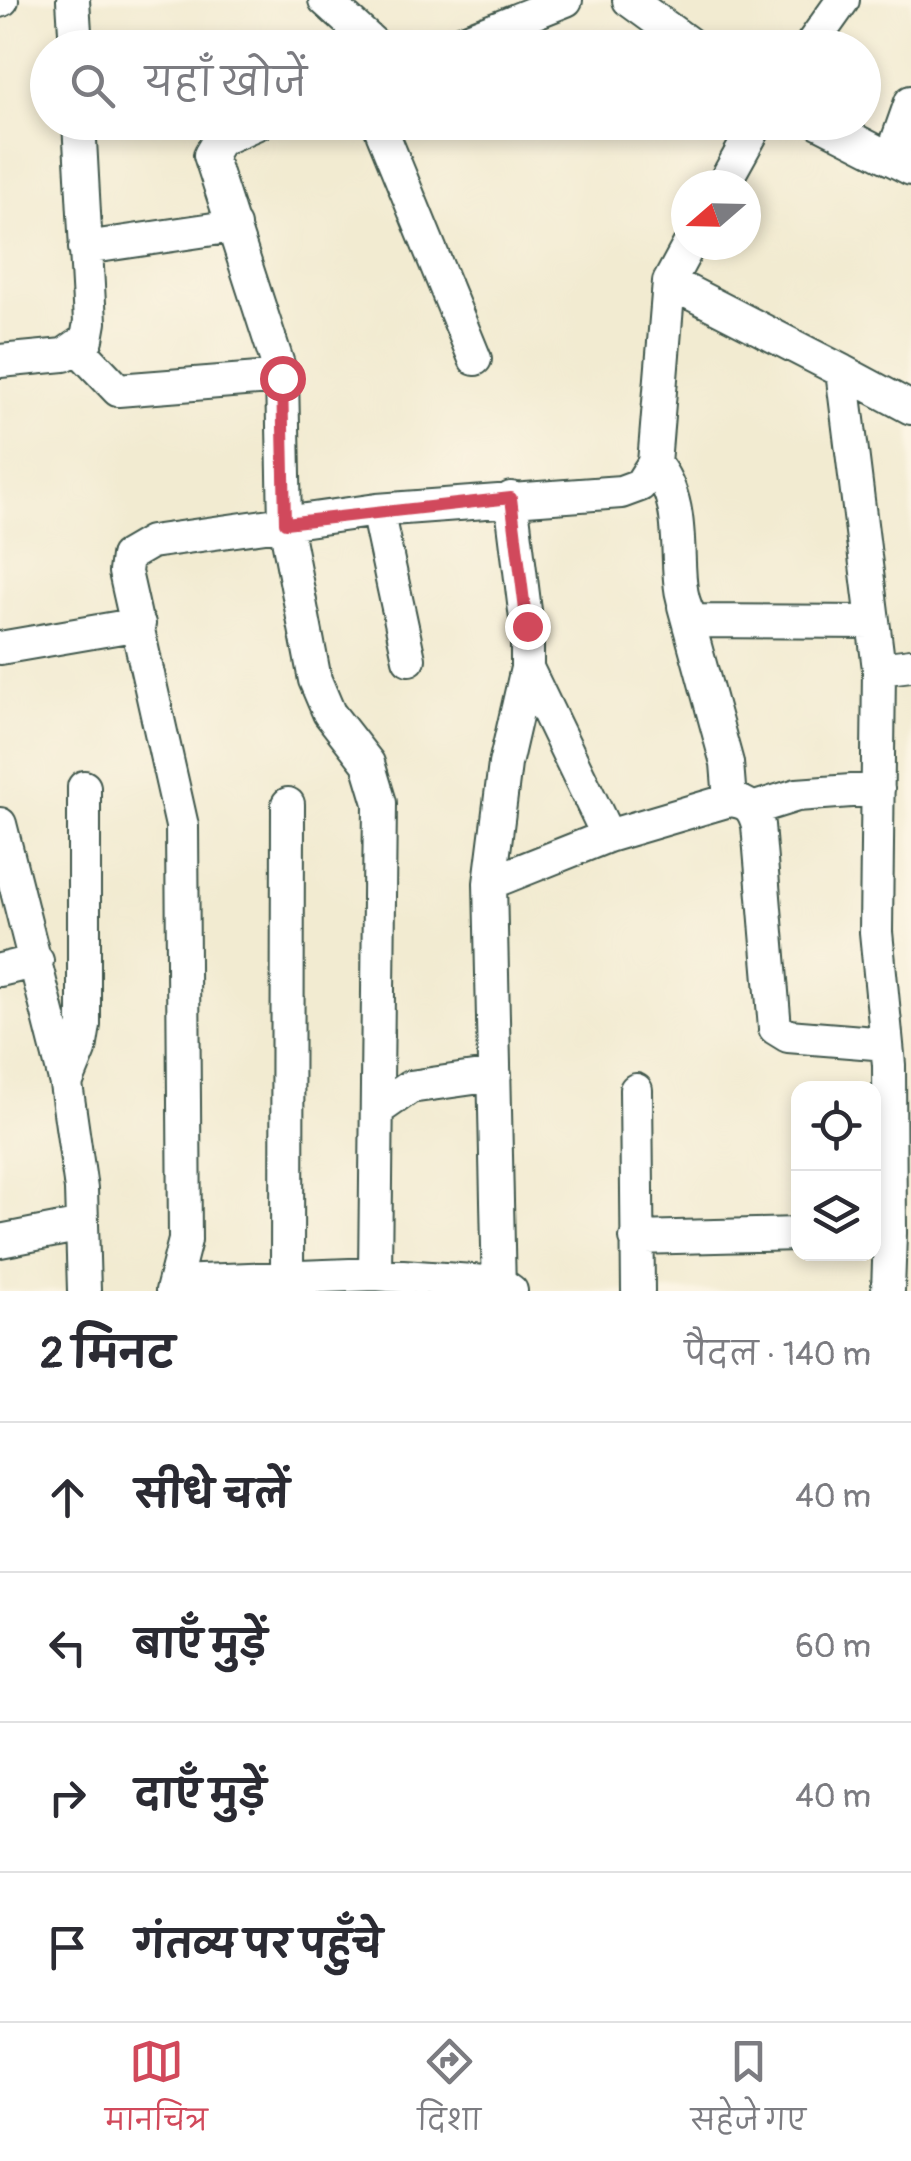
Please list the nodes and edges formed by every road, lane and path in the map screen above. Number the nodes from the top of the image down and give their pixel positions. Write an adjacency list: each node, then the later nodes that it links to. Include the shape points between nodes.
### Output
1 (74, 0): 6 (street)
2 (325, 0): 7 (street)
3 (566, 0): 8 (street)
4 (629, 0): 9 (street)
5 (843, 0): 10 (street)
6 (75, 30)
7 (358, 30)
8 (491, 30)
9 (670, 30)
10 (822, 30)
11 (911, 102): 17 (street)
12 (80, 140): 20 (street)
13 (219, 140): 19 (street, via 210,154)
14 (385, 140): 24 (street)
15 (748, 140): 18 (street)
16 (854, 140): 17 (street)
17 (901, 164)
18 (731, 170)
19 (234, 226): 20 (street); 27 (street)
20 (85, 248): 23 (street, via 90,322)
21 (681, 260): 22 (street)
22 (669, 282): 26 (street); 29 (street)
23 (78, 348): 25 (street); 27 (street, via 118,390)
24 (475, 359)
25 (0, 360)
26 (842, 371): 28 (street); 34 (street)
27 (282, 378): 32 (street)
28 (911, 408)
29 (654, 463): 30 (street, via 640,485 621,492); 33 (street, via 676,500)
30 (511, 498): 31 (street); 39 (street)
31 (377, 510): 32 (street); 37 (street)
32 (285, 523): 35 (street, via 138,548 127,556 125,572); 53 (street, via 315,680 329,712 368,762 380,803)
33 (684, 606): 34 (street, via 704,624); 43 (street)
34 (874, 622): 38 (street)
35 (140, 624): 36 (street); 61 (street, via 182,826 184,1240)
36 (0, 648)
37 (409, 659)
38 (895, 667): 41 (street)
39 (527, 668): 45 (street); 46 (street, via 505,764)
40 (84, 787): 51 (street, via 84,1025)
41 (878, 788): 43 (street); 49 (street, via 876,932)
42 (288, 804): 60 (street)
43 (741, 805): 45 (street); 49 (street, via 758,825 775,1028 788,1036)
44 (1, 831): 47 (street)
45 (608, 836): 46 (street)
46 (490, 883): 50 (street)
47 (37, 962): 48 (street); 51 (street)
48 (0, 970)
49 (888, 1044): 55 (street)
50 (495, 1075): 53 (street, via 410,1087); 62 (street)
51 (66, 1084): 54 (street)
52 (636, 1090): 57 (street)
53 (377, 1110): 59 (street)
54 (82, 1225): 58 (street); 63 (street)
55 (882, 1233): 65 (street)
56 (791, 1234): 57 (street)
57 (636, 1238): 64 (street)
58 (0, 1241)
59 (374, 1274): 60 (street); 62 (street)
60 (287, 1277): 61 (street)
61 (174, 1286)
62 (503, 1288)
63 (84, 1291)
64 (638, 1291)
65 (888, 1291)

